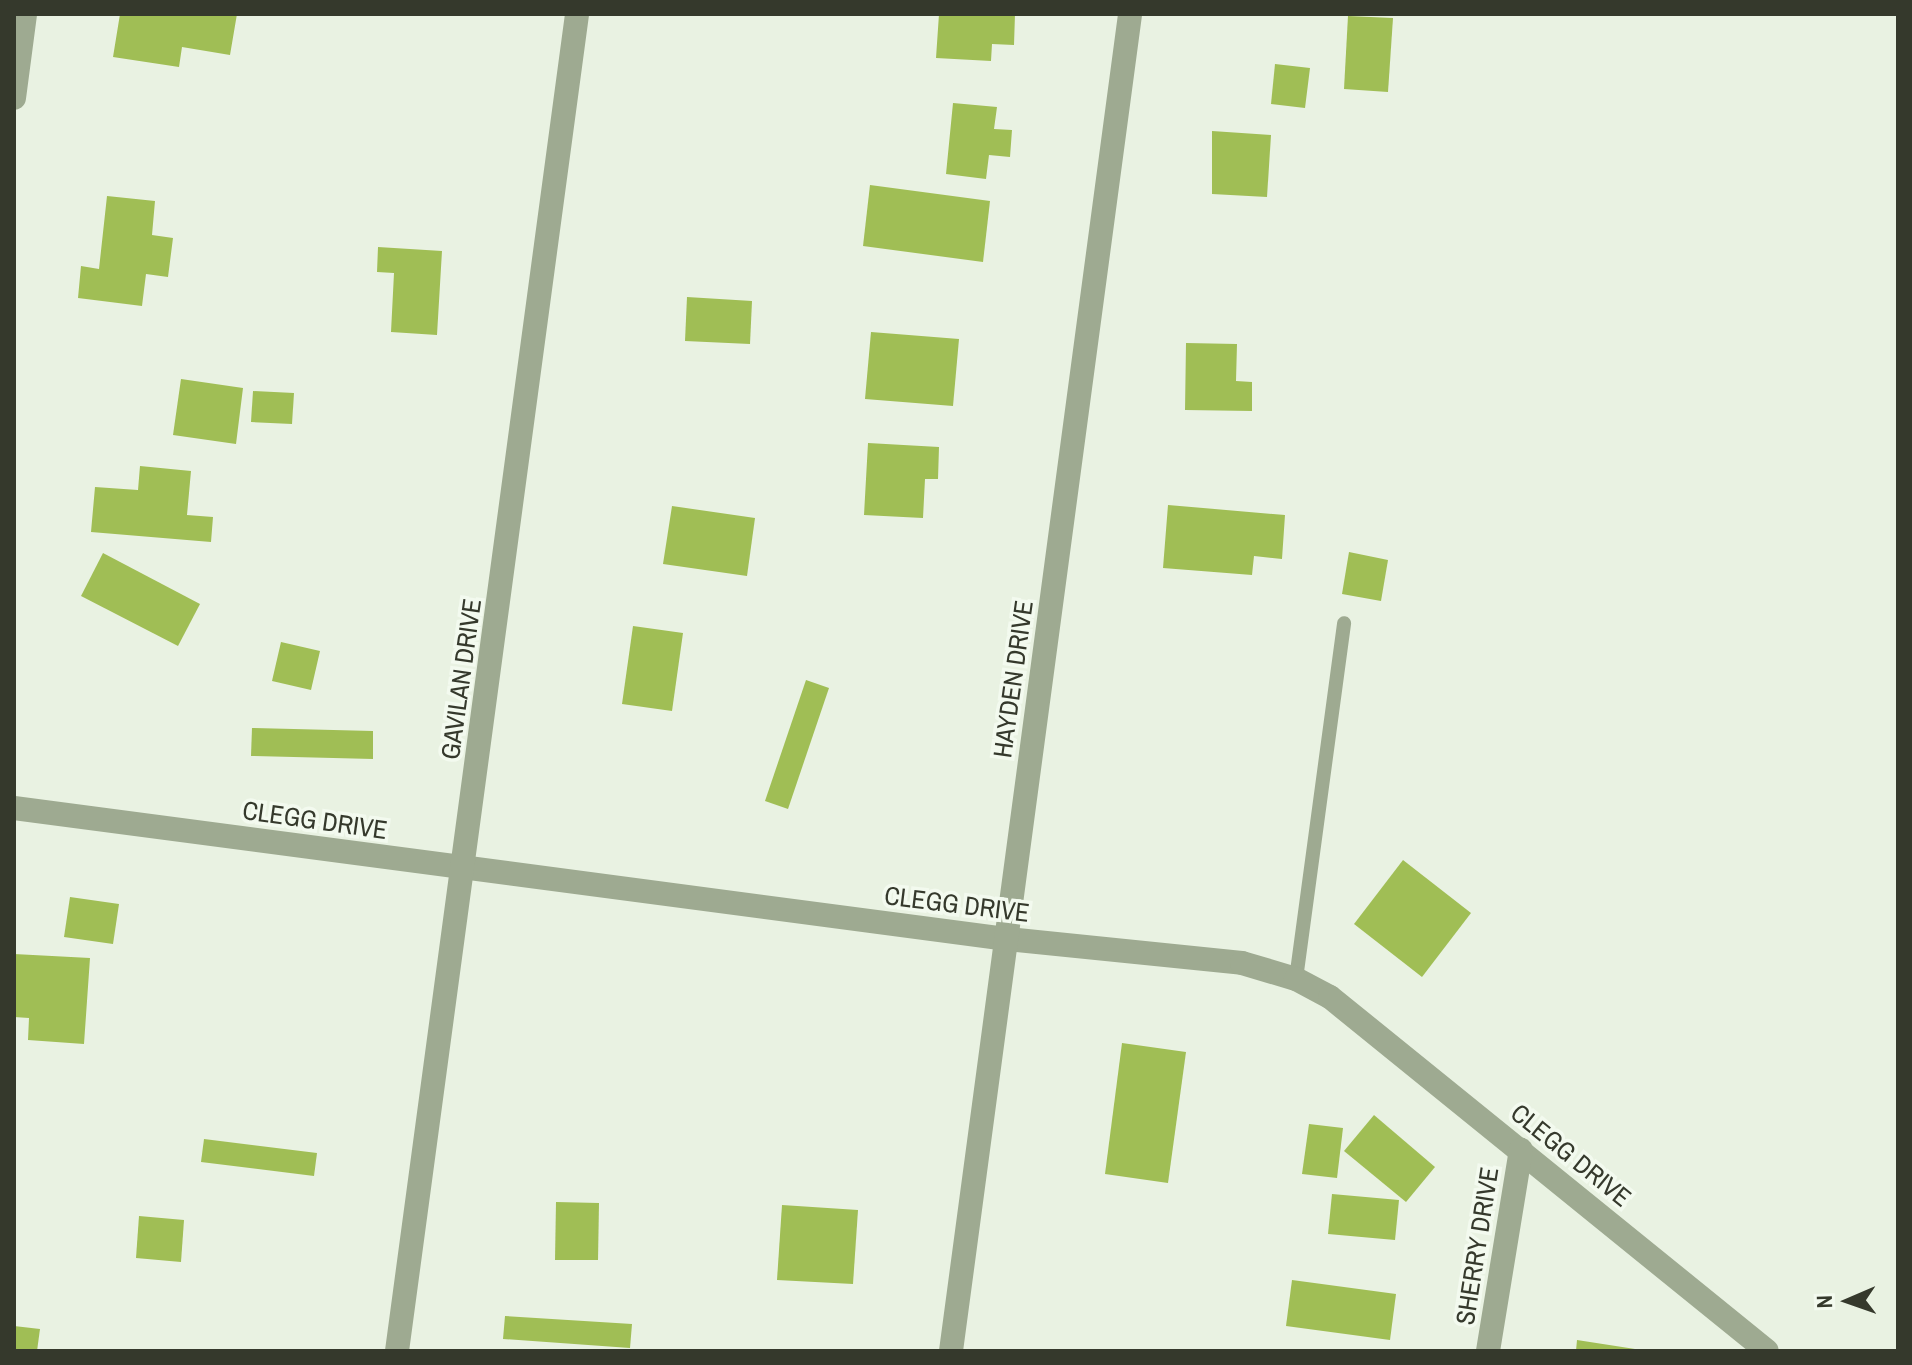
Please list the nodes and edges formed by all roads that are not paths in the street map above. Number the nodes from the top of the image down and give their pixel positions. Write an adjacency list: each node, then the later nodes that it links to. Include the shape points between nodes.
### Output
1 (25, 14): 4 (street)
2 (577, 14): 7 (street, GAVILAN DRIVE)
3 (1130, 14): 8 (street, HAYDEN DRIVE)
4 (14, 98)
5 (1344, 623): 9 (lane)
6 (14, 808): 7 (street, CLEGG DRIVE)
7 (464, 869): 8 (street, CLEGG DRIVE); 11 (street, GAVILAN DRIVE)
8 (1007, 939): 9 (street, CLEGG DRIVE, via 1242,963); 12 (street, HAYDEN DRIVE)
9 (1296, 979): 10 (street, CLEGG DRIVE, via 1330,997)
10 (1521, 1150): 13 (street, SHERRY DRIVE); 14 (street, CLEGG DRIVE)
11 (397, 1351)
12 (951, 1351)
13 (1488, 1351)
14 (1767, 1351)

